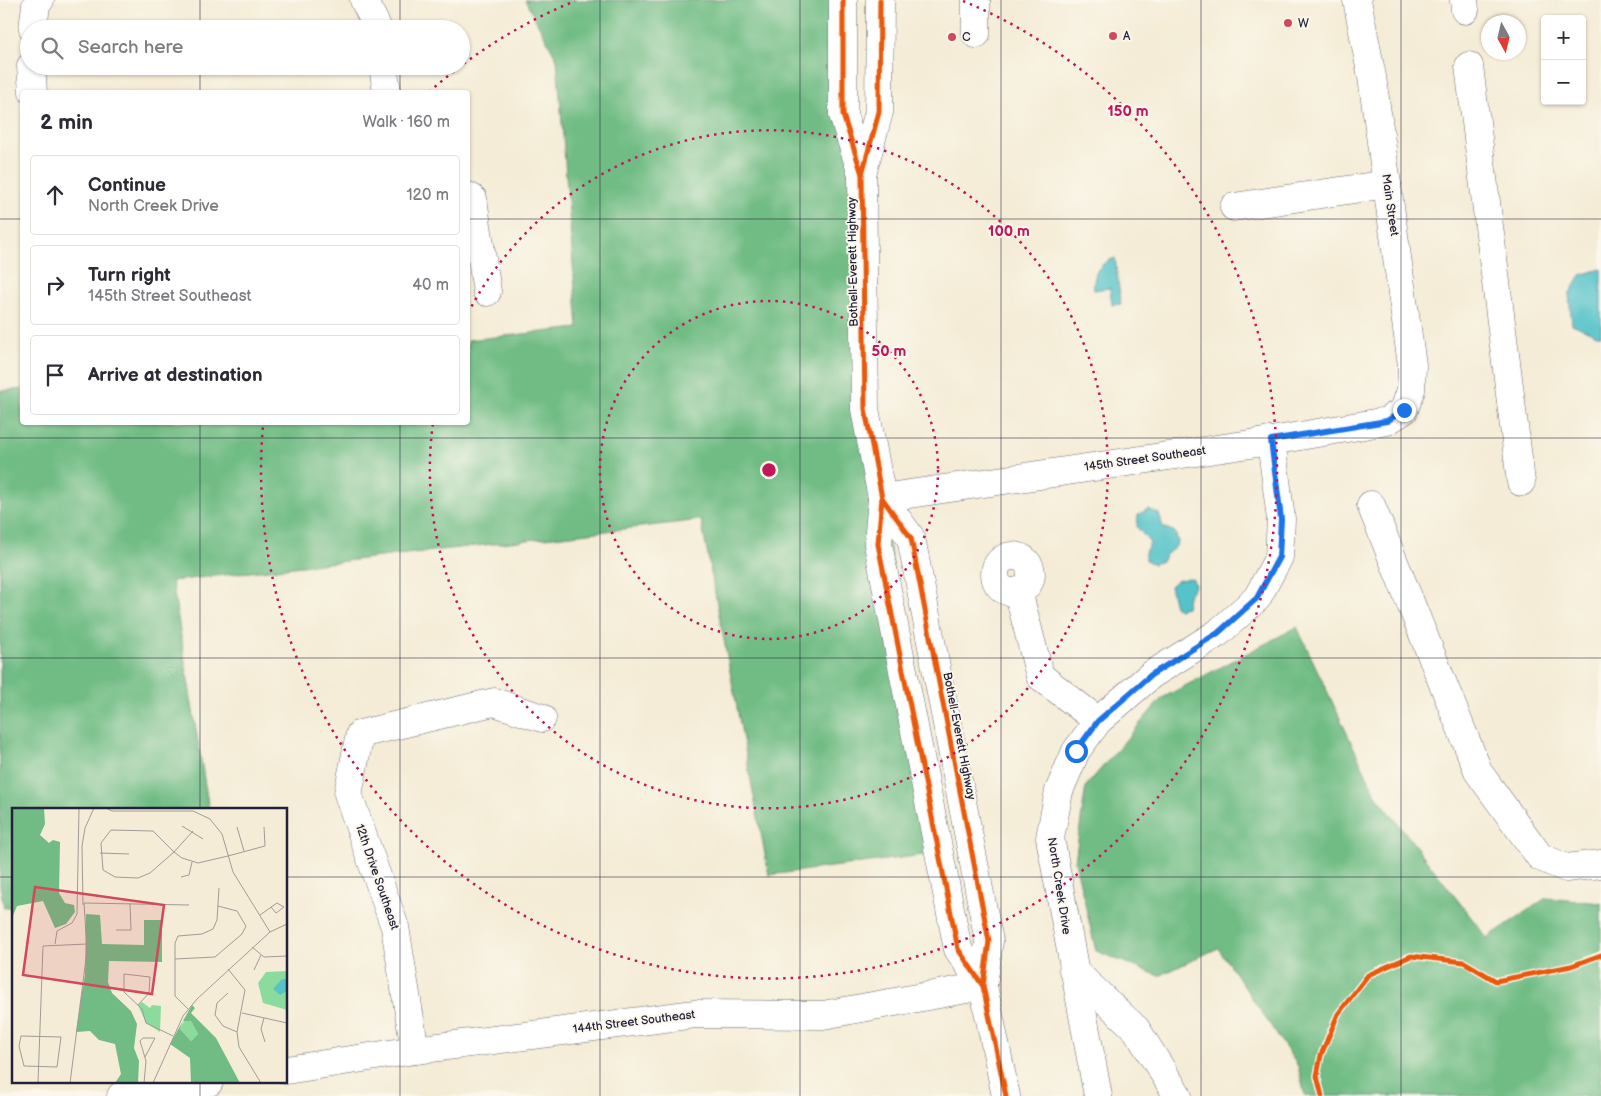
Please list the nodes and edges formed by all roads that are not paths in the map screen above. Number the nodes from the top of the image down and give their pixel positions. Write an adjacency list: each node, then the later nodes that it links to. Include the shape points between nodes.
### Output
1 (40, 0): 7 (street)
2 (364, 0): 8 (street)
3 (843, 0): 15 (street, Bothell-Everett Highway, via 843,115)
4 (880, 0): 15 (street, Bothell-Everett Highway, via 879,112)
5 (976, 0): 9 (street)
6 (1357, 0): 16 (street, Main Street, via 1372,76)
7 (34, 20)
8 (374, 20)
9 (976, 34)
10 (1469, 66): 22 (street)
11 (32, 75): 13 (street)
12 (385, 75): 14 (street)
13 (33, 90)
14 (387, 90)
15 (862, 174): 23 (street, Bothell-Everett Highway, via 865,409)
16 (1387, 184): 18 (street); 20 (street, Main Street, via 1412,364 1411,390)
17 (470, 197): 19 (street, via 473,199)
18 (1234, 207)
19 (487, 292)
20 (1404, 410): 21 (street, 145th Street Southeast, via 1387,421)
21 (1271, 440): 23 (street, 145th Street Southeast); 27 (street, North Creek Drive, via 1281,519 1279,557 1257,598 1218,633 1151,675)
22 (1520, 482)
23 (882, 498): 30 (street, Bothell-Everett Highway, via 878,544 958,949)
24 (1370, 505): 28 (street, via 1479,772 1540,857 1566,868)
25 (1018, 591): 27 (street, via 1040,676)
26 (542, 718): 31 (street, 12th Drive Southeast, via 494,702 360,734 348,794 395,927)
27 (1098, 721): 29 (street, North Creek Drive, via 1072,759 1060,791 1050,838)
28 (1601, 864)
29 (1073, 970): 36 (street, North Creek Drive); 37 (street, via 1136,1029)
30 (983, 986): 31 (street, 144th Street Southeast, via 823,1015 695,1014); 35 (street, Bothell-Everett Highway)
31 (415, 1050): 32 (street, 144th Street Southeast)
32 (288, 1070)
33 (196, 1084): 34 (street)
34 (121, 1096)
35 (1006, 1096)
36 (1098, 1096)
37 (1178, 1096)

